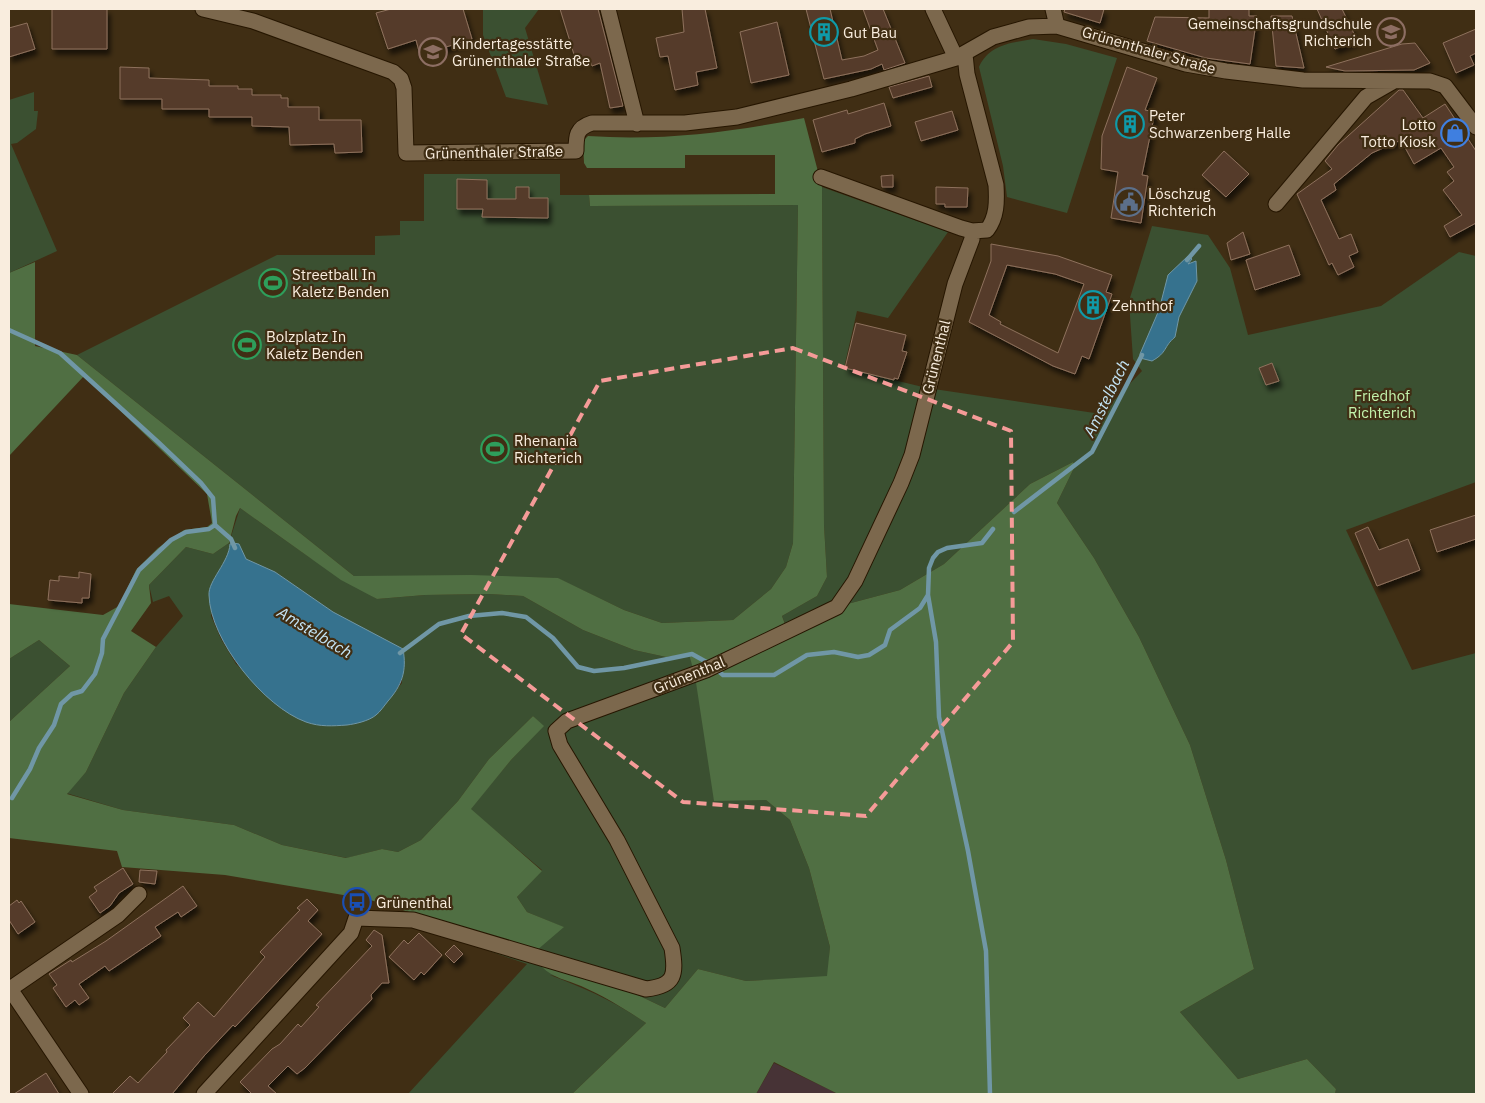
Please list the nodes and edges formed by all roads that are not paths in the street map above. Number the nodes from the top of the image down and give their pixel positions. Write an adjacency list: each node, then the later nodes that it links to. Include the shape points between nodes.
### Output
1 (203, 9): 8 (street, Grünenthaler Straße, via 253,21 393,72 402,79 404,88 406,153 576,151 576,134 581,126 592,123)
2 (608, 9): 8 (street)
3 (933, 9): 6 (street)
4 (1053, 9): 5 (street)
5 (1057, 26): 6 (street, Grünenthaler Straße, via 1029,27 993,37); 7 (street, Grünenthaler Straße, via 1186,64 1226,72 1351,82)
6 (960, 56): 8 (street, Grünenthaler Straße, via 851,89 737,117); 12 (street, via 993,168 997,203 993,222 987,230)
7 (1398, 79): 9 (street, Grünenthaler Straße, via 1430,81 1445,86); 11 (street, via 1366,97)
8 (637, 124)
9 (1476, 127)
10 (820, 177): 12 (street)
11 (1276, 204)
12 (972, 231): 15 (street, Grünenthal, via 902,484 855,582 837,607 706,670 567,721 556,731 560,745 617,840 672,948 675,967 672,978 662,987 646,989 413,920 356,918 351,933)
13 (139, 894): 14 (street, via 118,915 10,989)
14 (81, 1094)
15 (204, 1094)

